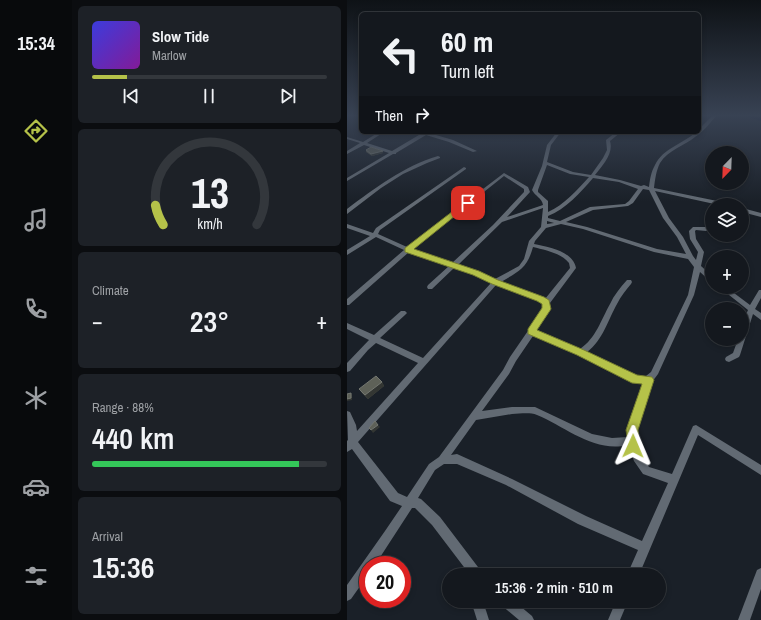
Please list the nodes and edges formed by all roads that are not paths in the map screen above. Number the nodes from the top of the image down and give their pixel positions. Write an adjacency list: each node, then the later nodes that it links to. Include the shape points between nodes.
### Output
1 (362, 144): 9 (street)
2 (370, 144): 10 (street)
3 (409, 144): 10 (street)
4 (456, 144): 8 (street)
5 (550, 144): 12 (street)
6 (609, 144): 16 (street, via 610,148 605,158)
7 (683, 144): 19 (street, via 657,163)
8 (475, 151)
9 (347, 153)
10 (394, 153): 17 (street)
11 (438, 157): 24 (street, via 396,175)
12 (545, 163): 16 (street, via 572,172); 21 (street)
13 (464, 168): 33 (street, via 378,229)
14 (498, 170): 15 (street)
15 (504, 174): 20 (street); 35 (street)
16 (592, 175): 18 (street); 27 (street, via 559,210)
17 (347, 180)
18 (641, 188): 19 (street); 29 (street, via 626,205 592,208)
19 (651, 188): 22 (street); 37 (street)
20 (528, 190): 21 (street); 28 (street)
21 (535, 190): 23 (street, via 545,201)
22 (705, 201)
23 (545, 206): 27 (street); 28 (street)
24 (347, 212)
25 (749, 212): 26 (street)
26 (761, 215)
27 (545, 217): 29 (street); 31 (street)
28 (499, 222): 38 (street)
29 (562, 222): 31 (street); 37 (street, via 641,247)
30 (347, 226): 33 (street)
31 (544, 227): 34 (street)
32 (705, 229): 39 (street, via 695,228 692,231 693,239 701,252)
33 (374, 236): 35 (street); 36 (street)
34 (531, 245): 41 (street, via 527,259 521,267); 47 (street, via 572,260 573,268)
35 (408, 250): 38 (street); 46 (street)
36 (347, 253)
37 (690, 257): 39 (street)
38 (452, 265): 41 (street); 43 (street)
39 (698, 266): 40 (street); 60 (street, via 691,295)
40 (705, 272)
41 (495, 282): 47 (street); 58 (street)
42 (629, 282): 56 (street, via 617,297 589,348)
43 (430, 287)
44 (761, 292): 48 (street)
45 (731, 294): 48 (street)
46 (347, 303)
47 (546, 303): 53 (street, via 547,309)
48 (751, 310): 50 (street); 51 (street)
49 (403, 313): 54 (street)
50 (749, 316)
51 (761, 317)
52 (347, 326): 54 (street)
53 (531, 332): 56 (street); 62 (street)
54 (375, 339): 58 (street); 59 (street)
55 (739, 346): 57 (street, via 736,355)
56 (581, 352): 60 (street, via 636,379)
57 (729, 359)
58 (424, 362): 64 (street)
59 (347, 369)
60 (649, 380): 63 (street, via 632,430)
61 (347, 415): 64 (street, via 352,425)
62 (473, 417): 63 (street, via 535,411 605,442 622,444); 65 (street)
63 (633, 440): 67 (street, via 637,458 646,471)
64 (350, 445): 68 (street, via 394,497)
65 (442, 460): 68 (street, via 432,467); 69 (street, via 457,459 471,465)
66 (761, 470): 67 (street, via 696,429)
67 (674, 480): 69 (street)
68 (410, 502): 70 (street, via 417,503 436,521); 73 (street)
69 (645, 548): 71 (street)
70 (469, 568)
71 (636, 568)
72 (761, 574): 80 (street)
73 (347, 595)
74 (479, 608): 77 (street)
75 (513, 608): 78 (street)
76 (619, 608): 79 (street)
77 (483, 620)
78 (528, 620)
79 (614, 620)
80 (744, 620)

